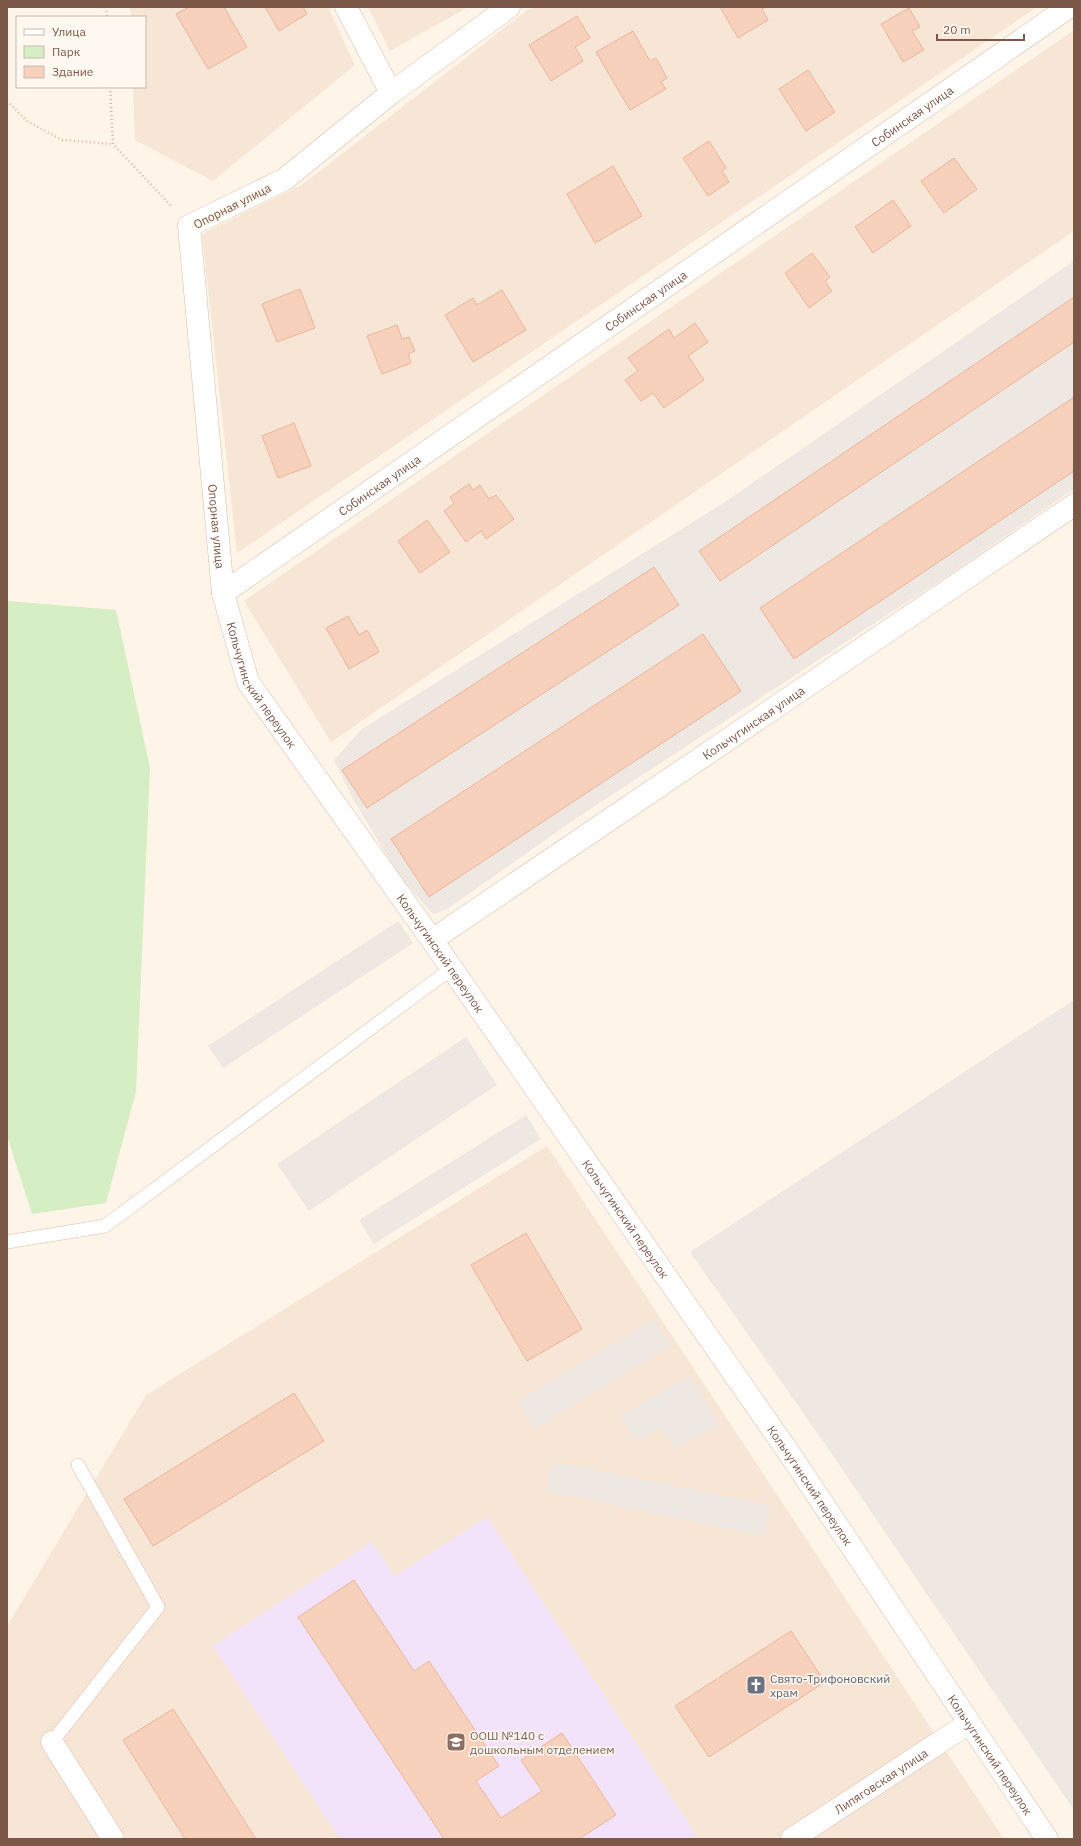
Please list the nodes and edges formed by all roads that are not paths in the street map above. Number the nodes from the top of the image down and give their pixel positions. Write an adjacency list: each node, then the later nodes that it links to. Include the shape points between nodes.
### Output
1 (346, 7): 4 (street)
2 (509, 7): 4 (street, Опорная улица)
3 (1069, 7): 6 (street, Собинская улица)
4 (391, 93): 6 (street, Опорная улица, via 285,179 189,226)
5 (1074, 505): 7 (street, Кольчугинская улица)
6 (223, 593): 7 (street, Кольчугинский переулок, via 248,682)
7 (432, 940): 8 (street, Кольчугинский переулок)
8 (452, 968): 9 (lane, via 105,1226); 11 (street, Кольчугинский переулок, via 789,1453)
9 (7, 1242)
10 (78, 1466): 12 (lane, via 158,1607)
11 (969, 1723): 14 (street, Липяговская улица); 15 (street, Кольчугинский переулок)
12 (52, 1742): 13 (street)
13 (113, 1839)
14 (792, 1839)
15 (1047, 1839)

